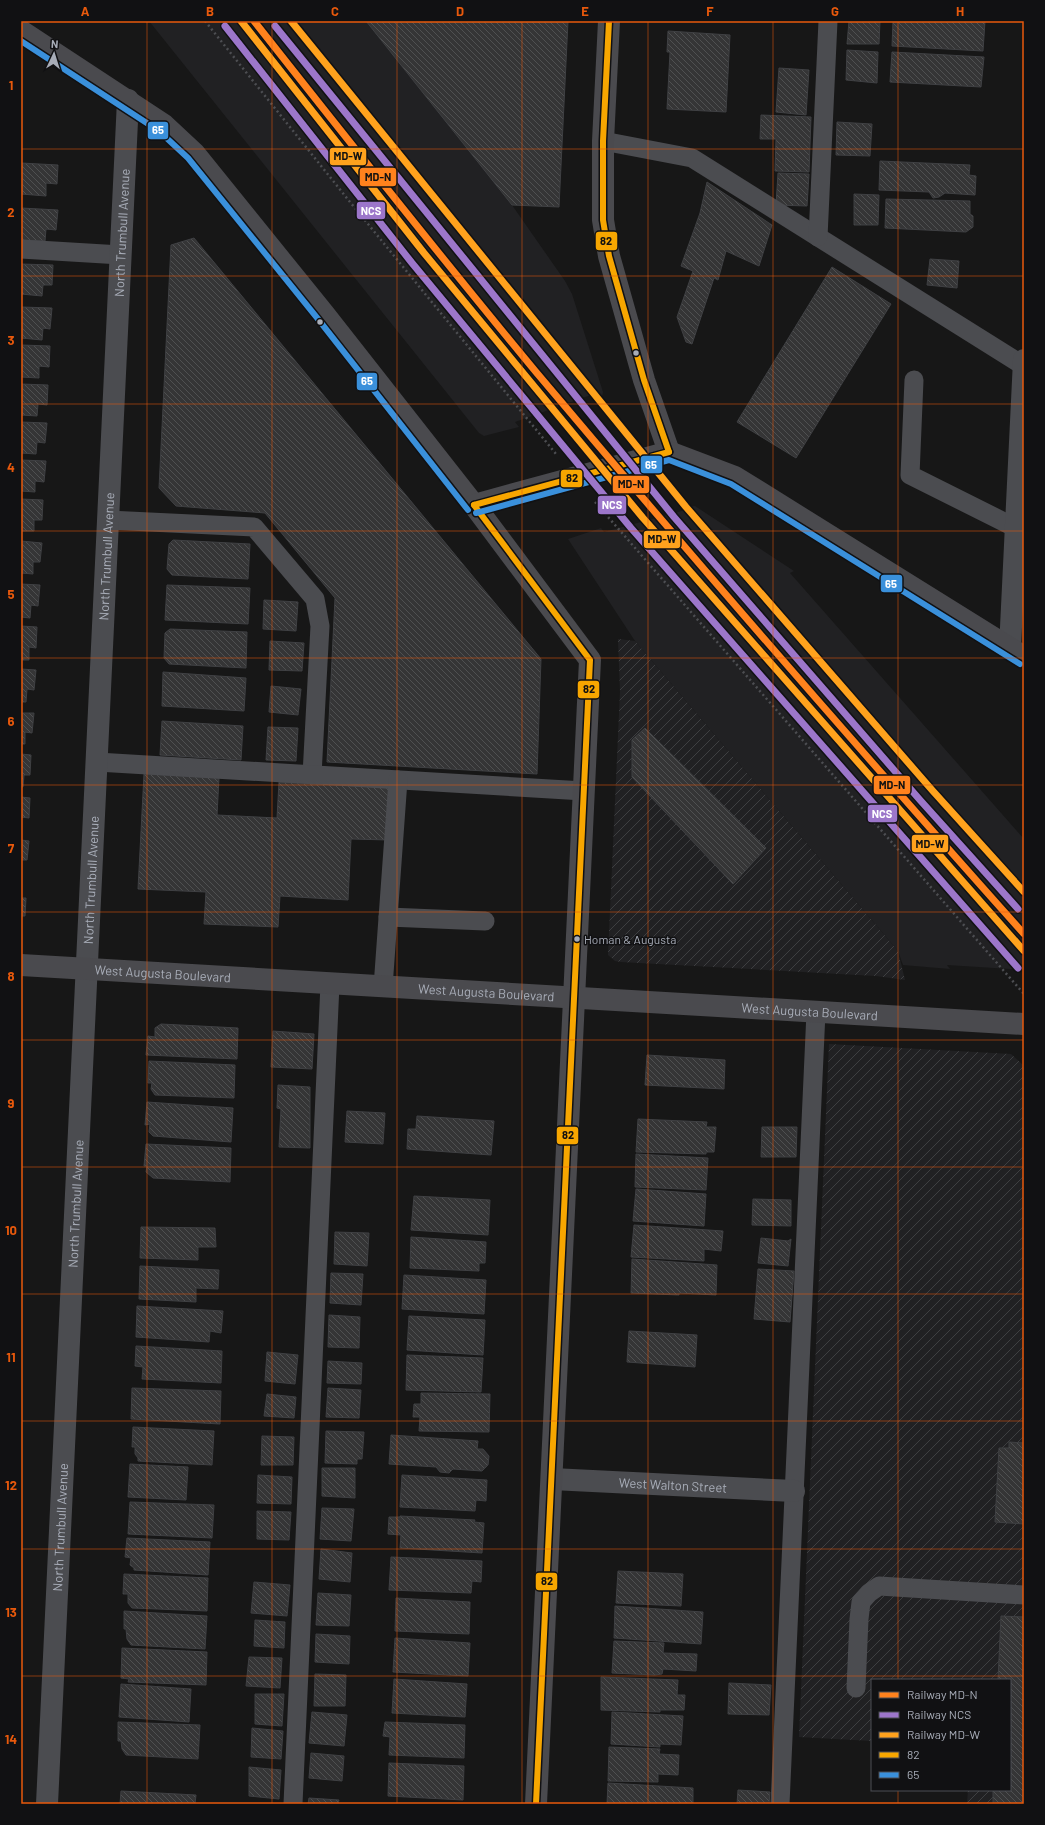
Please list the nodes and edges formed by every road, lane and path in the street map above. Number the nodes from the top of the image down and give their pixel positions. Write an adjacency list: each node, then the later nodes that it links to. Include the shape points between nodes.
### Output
1 (205, 21): 13 (path)
2 (609, 21): 6 (street)
3 (828, 21): 7 (lane)
4 (21, 30): 5 (street)
5 (128, 100): 9 (street, North Trumbull Avenue); 16 (street, via 164,125 194,153)
6 (603, 141): 7 (lane, via 692,158); 15 (street, via 603,220 609,256 644,380)
7 (818, 237): 11 (lane)
8 (21, 249): 9 (lane)
9 (121, 255): 17 (street, North Trumbull Avenue)
10 (1024, 360): 11 (street)
11 (1024, 366): 14 (street)
12 (914, 380): 18 (lane, via 910,475)
13 (526, 418)
14 (1022, 436): 18 (street)
15 (669, 452): 16 (street); 20 (street, via 735,477)
16 (474, 505): 24 (street, via 590,660)
17 (108, 520): 21 (street, North Trumbull Avenue); 22 (lane, via 254,528 315,599 320,626)
18 (1020, 528): 20 (street)
19 (617, 529): 31 (path)
20 (1017, 653)
21 (97, 762): 22 (lane); 28 (street, North Trumbull Avenue)
22 (312, 775): 23 (lane)
23 (398, 780): 24 (lane); 25 (lane)
24 (584, 791): 32 (street)
25 (388, 917): 26 (lane); 30 (lane)
26 (485, 921)
27 (21, 965): 28 (street, West Augusta Boulevard)
28 (87, 969): 29 (street, West Augusta Boulevard); 39 (street, North Trumbull Avenue)
29 (330, 984): 30 (street, West Augusta Boulevard); 40 (lane)
30 (383, 987): 32 (street, West Augusta Boulevard)
31 (1024, 994)
32 (574, 998): 33 (street, West Augusta Boulevard); 35 (street)
33 (816, 1012): 34 (street, West Augusta Boulevard); 36 (lane)
34 (1024, 1024)
35 (552, 1479): 36 (street, West Walton Street); 41 (street)
36 (794, 1491): 42 (lane)
37 (1024, 1595): 38 (lane, via 879,1586 862,1602)
38 (856, 1688)
39 (47, 1804)
40 (293, 1804)
41 (536, 1804)
42 (780, 1804)

